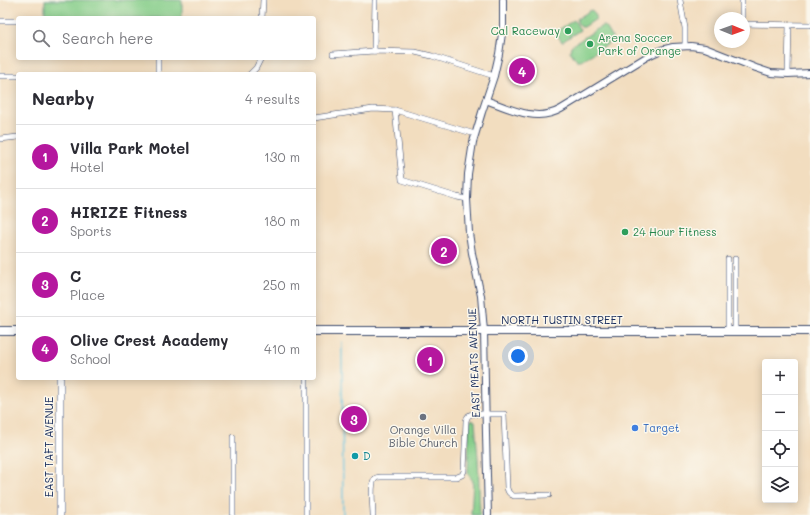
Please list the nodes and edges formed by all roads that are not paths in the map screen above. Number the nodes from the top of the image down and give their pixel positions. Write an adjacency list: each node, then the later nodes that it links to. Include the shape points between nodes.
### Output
1 (263, 0): 7 (street)
2 (374, 0): 14 (street)
3 (503, 0): 24 (street, EAST MEATS AVENUE, via 502,36)
4 (680, 0): 13 (street)
5 (742, 0): 6 (street)
6 (742, 12)
7 (262, 16)
8 (0, 21): 9 (street)
9 (16, 21)
10 (750, 24): 11 (street)
11 (789, 25): 12 (street); 21 (street)
12 (810, 25)
13 (685, 46): 21 (street, via 710,50 768,72); 25 (street, via 667,48 648,56 561,110 548,115 531,115)
14 (374, 51): 15 (street); 24 (street, via 424,53)
15 (333, 54)
16 (158, 60): 18 (street)
17 (260, 60): 19 (street)
18 (158, 72)
19 (252, 72)
20 (810, 73): 21 (street)
21 (788, 74)
22 (0, 76): 23 (street)
23 (16, 76)
24 (494, 76): 25 (street, EAST MEATS AVENUE)
25 (486, 100): 28 (street, EAST MEATS AVENUE)
26 (395, 110): 27 (street, via 373,109); 28 (street); 31 (street, via 402,180)
27 (316, 118)
28 (475, 134): 31 (street, EAST MEATS AVENUE, via 469,166)
29 (16, 137): 30 (street)
30 (0, 139)
31 (467, 199): 37 (street, EAST MEATS AVENUE, via 468,233 481,296)
32 (735, 259): 38 (street)
33 (728, 260): 38 (street)
34 (0, 331): 35 (main road)
35 (16, 331)
36 (316, 331): 37 (main road, NORTH TUSTIN STREET)
37 (484, 331): 38 (main road, NORTH TUSTIN STREET); 42 (street, EAST MEATS AVENUE)
38 (731, 331): 39 (main road, NORTH TUSTIN STREET)
39 (810, 331)
40 (60, 380): 45 (main road, EAST TAFT AVENUE)
41 (306, 380): 47 (street)
42 (486, 414): 44 (street, via 504,414 508,492 514,496); 48 (street, via 471,414 466,418 462,475 376,478 372,486); 49 (street, EAST MEATS AVENUE)
43 (234, 437): 46 (street)
44 (549, 496)
45 (60, 515)
46 (233, 515)
47 (306, 515)
48 (373, 515)
49 (488, 515)

